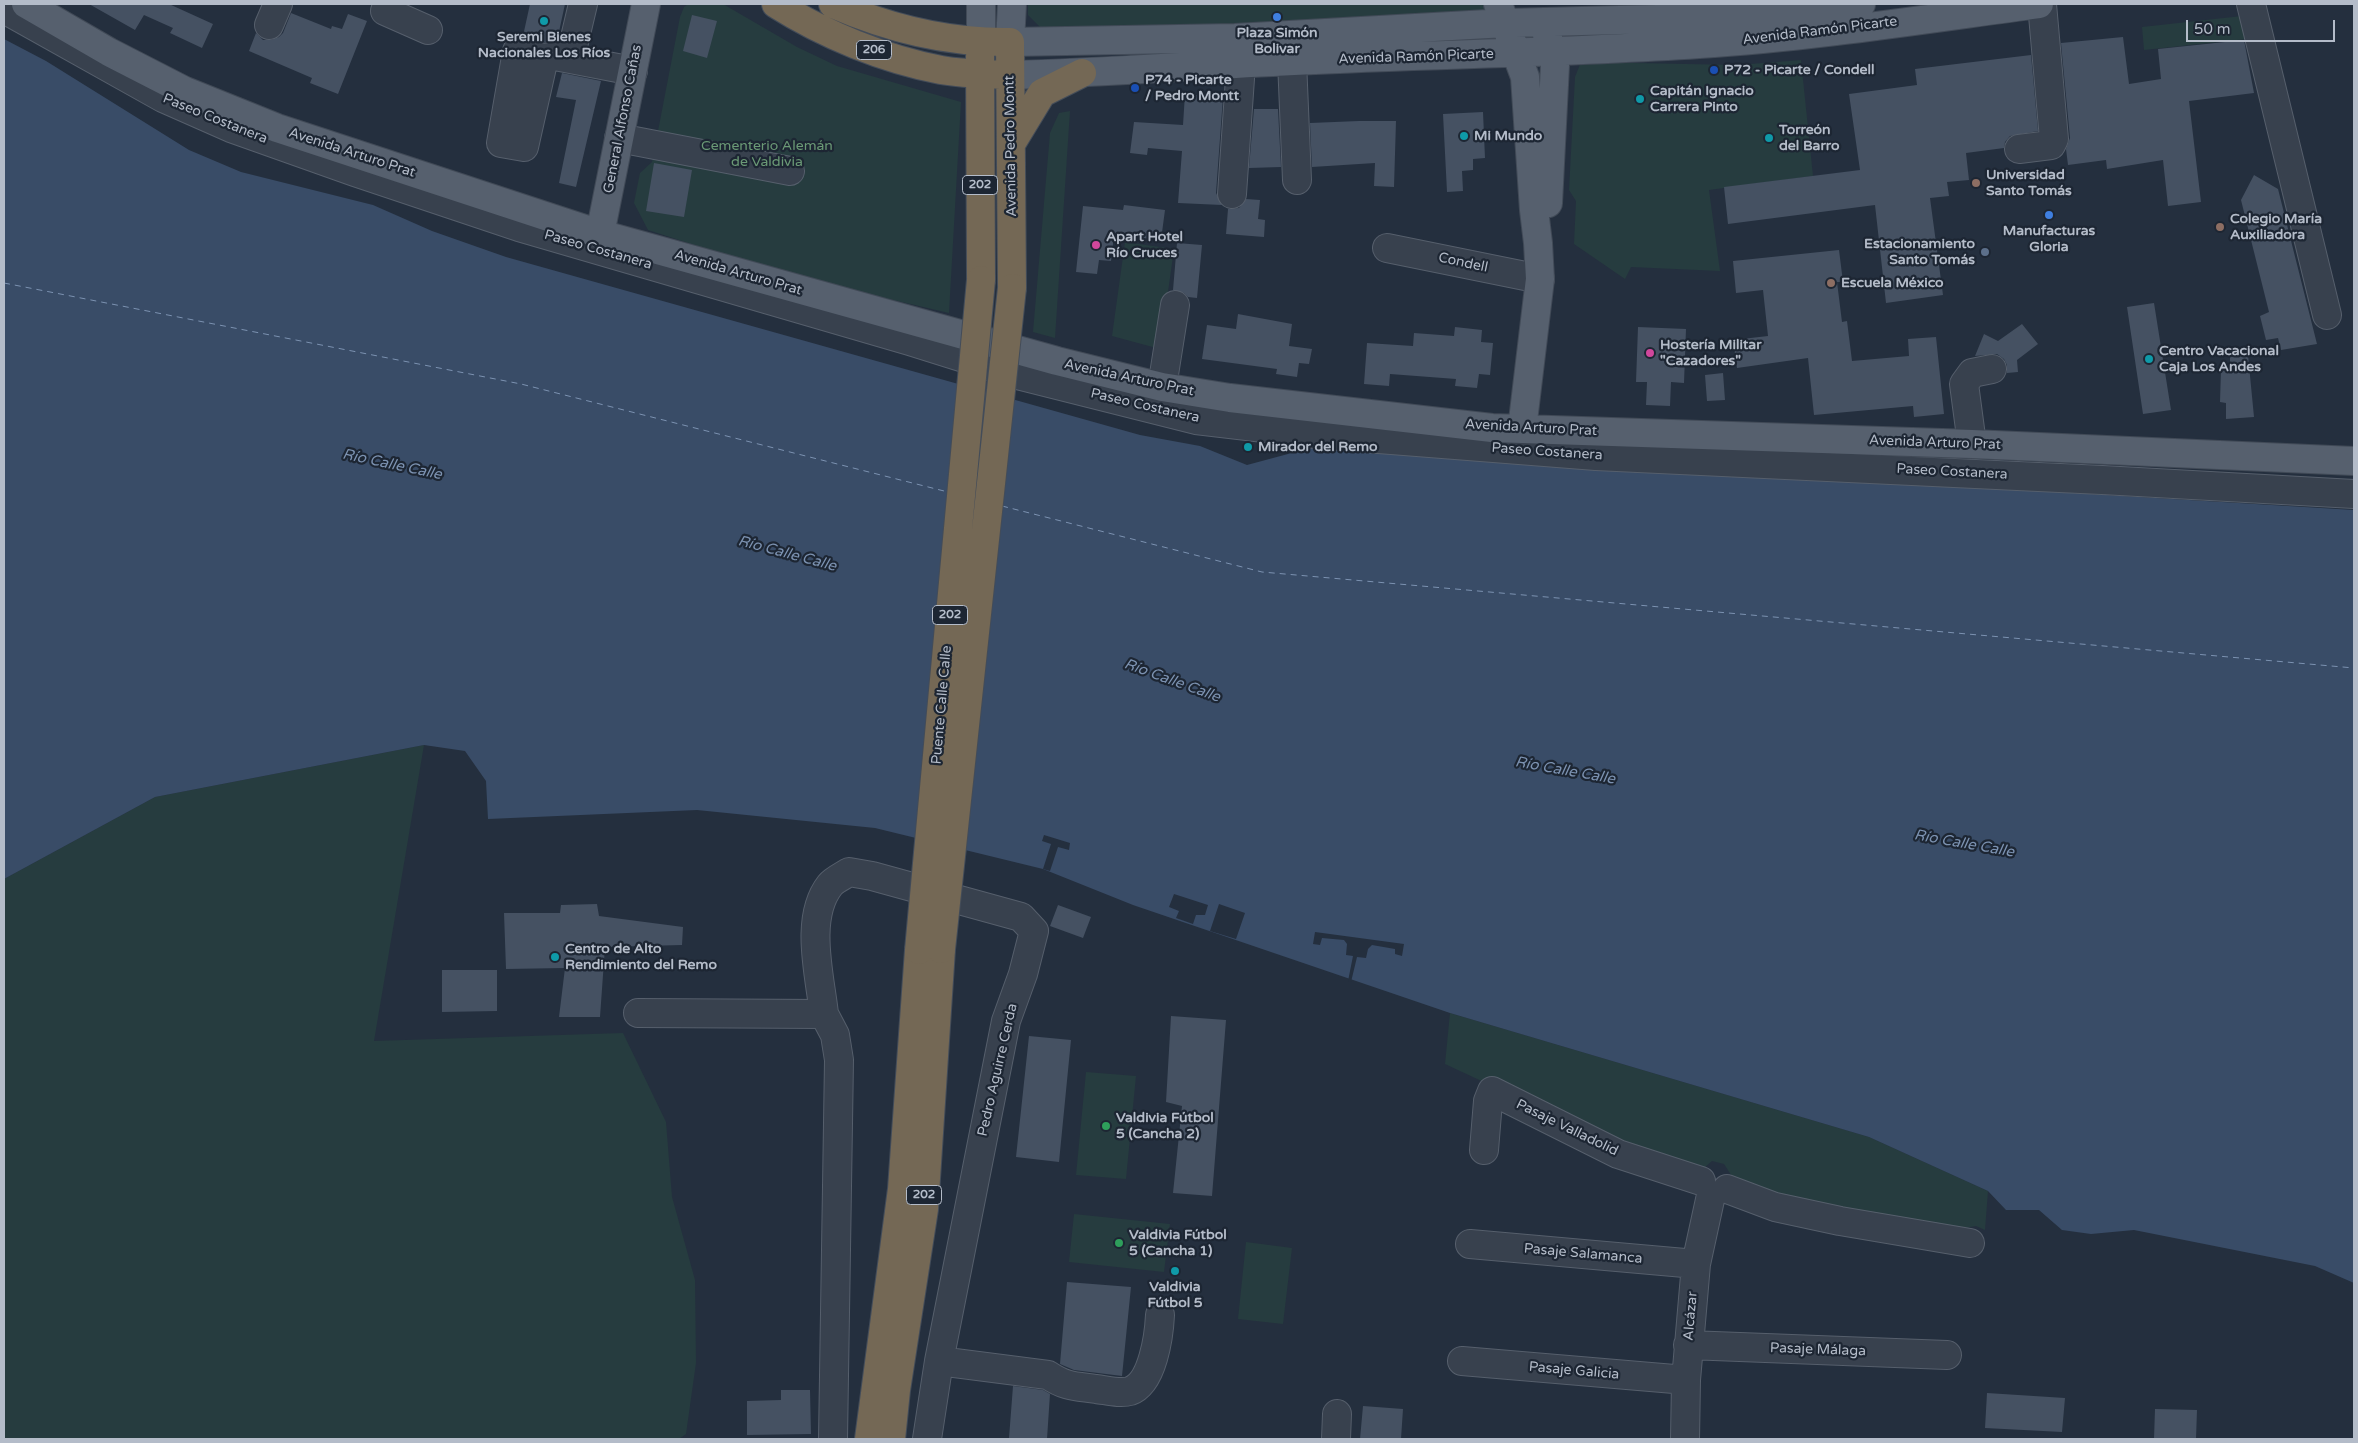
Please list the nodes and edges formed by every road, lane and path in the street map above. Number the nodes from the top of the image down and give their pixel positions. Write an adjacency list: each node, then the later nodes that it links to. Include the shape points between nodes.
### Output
1 (26, 4): 32 (main road, Avenida Arturo Prat, via 185,91 259,121)
2 (388, 4): 15 (street, via 385,11)
3 (583, 4): 22 (street, via 557,58)
4 (646, 4): 22 (main road, General Alfonso Cañas)
5 (776, 4): 23 (highway, Avenida Ramón Picarte / 206, via 813,24 877,51 941,70)
6 (833, 4): 16 (highway, Avenida Ramón Picarte / 206, via 916,32)
7 (982, 4): 16 (main road)
8 (1012, 4): 17 (main road, Avenida Pedro Montt)
9 (1861, 4): 14 (main road, Avenida Ramón Picarte, via 1695,18)
10 (2040, 4): 18 (main road, Avenida Ramón Picarte, via 1806,34); 28 (street, via 2054,139 2051,145)
11 (2251, 4): 38 (street)
12 (4, 9): 44 (street, Paseo Costanera, via 163,98 231,128 355,172 527,229 1021,376 1196,420 1315,434 1596,456)
13 (1502, 13): 14 (main road, Avenida Ramón Picarte); 17 (main road, Avenida Ramón Picarte, via 1235,38); 19 (main road)
14 (1538, 13): 18 (main road)
15 (428, 30)
16 (981, 42): 17 (highway, Avenida Ramón Picarte / 206); 23 (highway, 202)
17 (1010, 42): 25 (highway, Avenida Pedro Montt / 202)
18 (1552, 52): 19 (main road, Avenida Ramón Picarte); 33 (main road, via 1555,65 1547,213)
19 (1514, 53): 20 (main road, Avenida Ramón Picarte); 33 (main road, via 1524,77)
20 (1292, 61): 21 (main road, Avenida Ramón Picarte); 30 (street)
21 (1241, 64): 24 (main road, Avenida Ramón Picarte); 31 (street)
22 (633, 71): 26 (main road, General Alfonso Cañas)
23 (980, 74): 25 (highway, Avenida Ramón Picarte / 206); 45 (highway, Puente Calle Calle / 202, bridge, via 981,280)
24 (1082, 74): 25 (main road, Avenida Ramón Picarte); 27 (highway, via 1042,93)
25 (1010, 75): 27 (highway, Avenida Pedro Montt / 202)
26 (619, 138): 29 (street); 32 (main road, General Alfonso Cañas)
27 (1010, 146): 36 (highway, Avenida Pedro Montt / 202)
28 (2020, 149)
29 (790, 171)
30 (1297, 180)
31 (1232, 194)
32 (600, 234): 40 (main road, Avenida Arturo Prat, via 1057,362)
33 (1538, 242): 35 (main road)
34 (1387, 248): 35 (street, Condell)
35 (1540, 279): 41 (main road)
36 (1012, 288): 45 (highway, Puente Calle Calle / 202, bridge)
37 (1175, 305): 40 (street)
38 (2327, 315)
39 (1992, 368): 42 (street, via 1972,373 1964,384)
40 (1162, 387): 41 (main road, Avenida Arturo Prat, via 1230,398)
41 (1522, 429): 42 (main road, Avenida Arturo Prat)
42 (1972, 444): 43 (main road, Avenida Arturo Prat)
43 (2354, 461)
44 (2354, 494)
45 (930, 949): 60 (highway, 202); 61 (highway, 202, via 924,1209)
46 (638, 1013): 47 (street)
47 (824, 1014): 56 (street, Pedro Aguirre Cerda, via 816,912 830,884 849,872 1020,916 1034,931 1006,1021); 59 (street, Pedro Aguirre Cerda, via 835,1035 839,1060)
48 (1484, 1150): 49 (street, Pasaje Valladolid, via 1488,1101 1492,1091 1618,1154)
49 (1713, 1188): 50 (street, Pasaje Valladolid, via 1781,1208); 52 (street, Alcázar)
50 (1970, 1243)
51 (1470, 1244): 52 (street, Pasaje Salamanca)
52 (1696, 1264): 54 (street, Alcázar)
53 (1160, 1315): 56 (street, via 1151,1363 1138,1388 1127,1392 1062,1385 1048,1375)
54 (1688, 1345): 55 (street, Pasaje Málaga); 58 (street, Alcázar)
55 (1947, 1355)
56 (939, 1361): 62 (street, Pedro Aguirre Cerda)
57 (1462, 1361): 58 (street, Pasaje Galicia)
58 (1686, 1380): 63 (street, Alcázar)
59 (833, 1439)
60 (869, 1439)
61 (891, 1439)
62 (927, 1439)
63 (1685, 1439)

